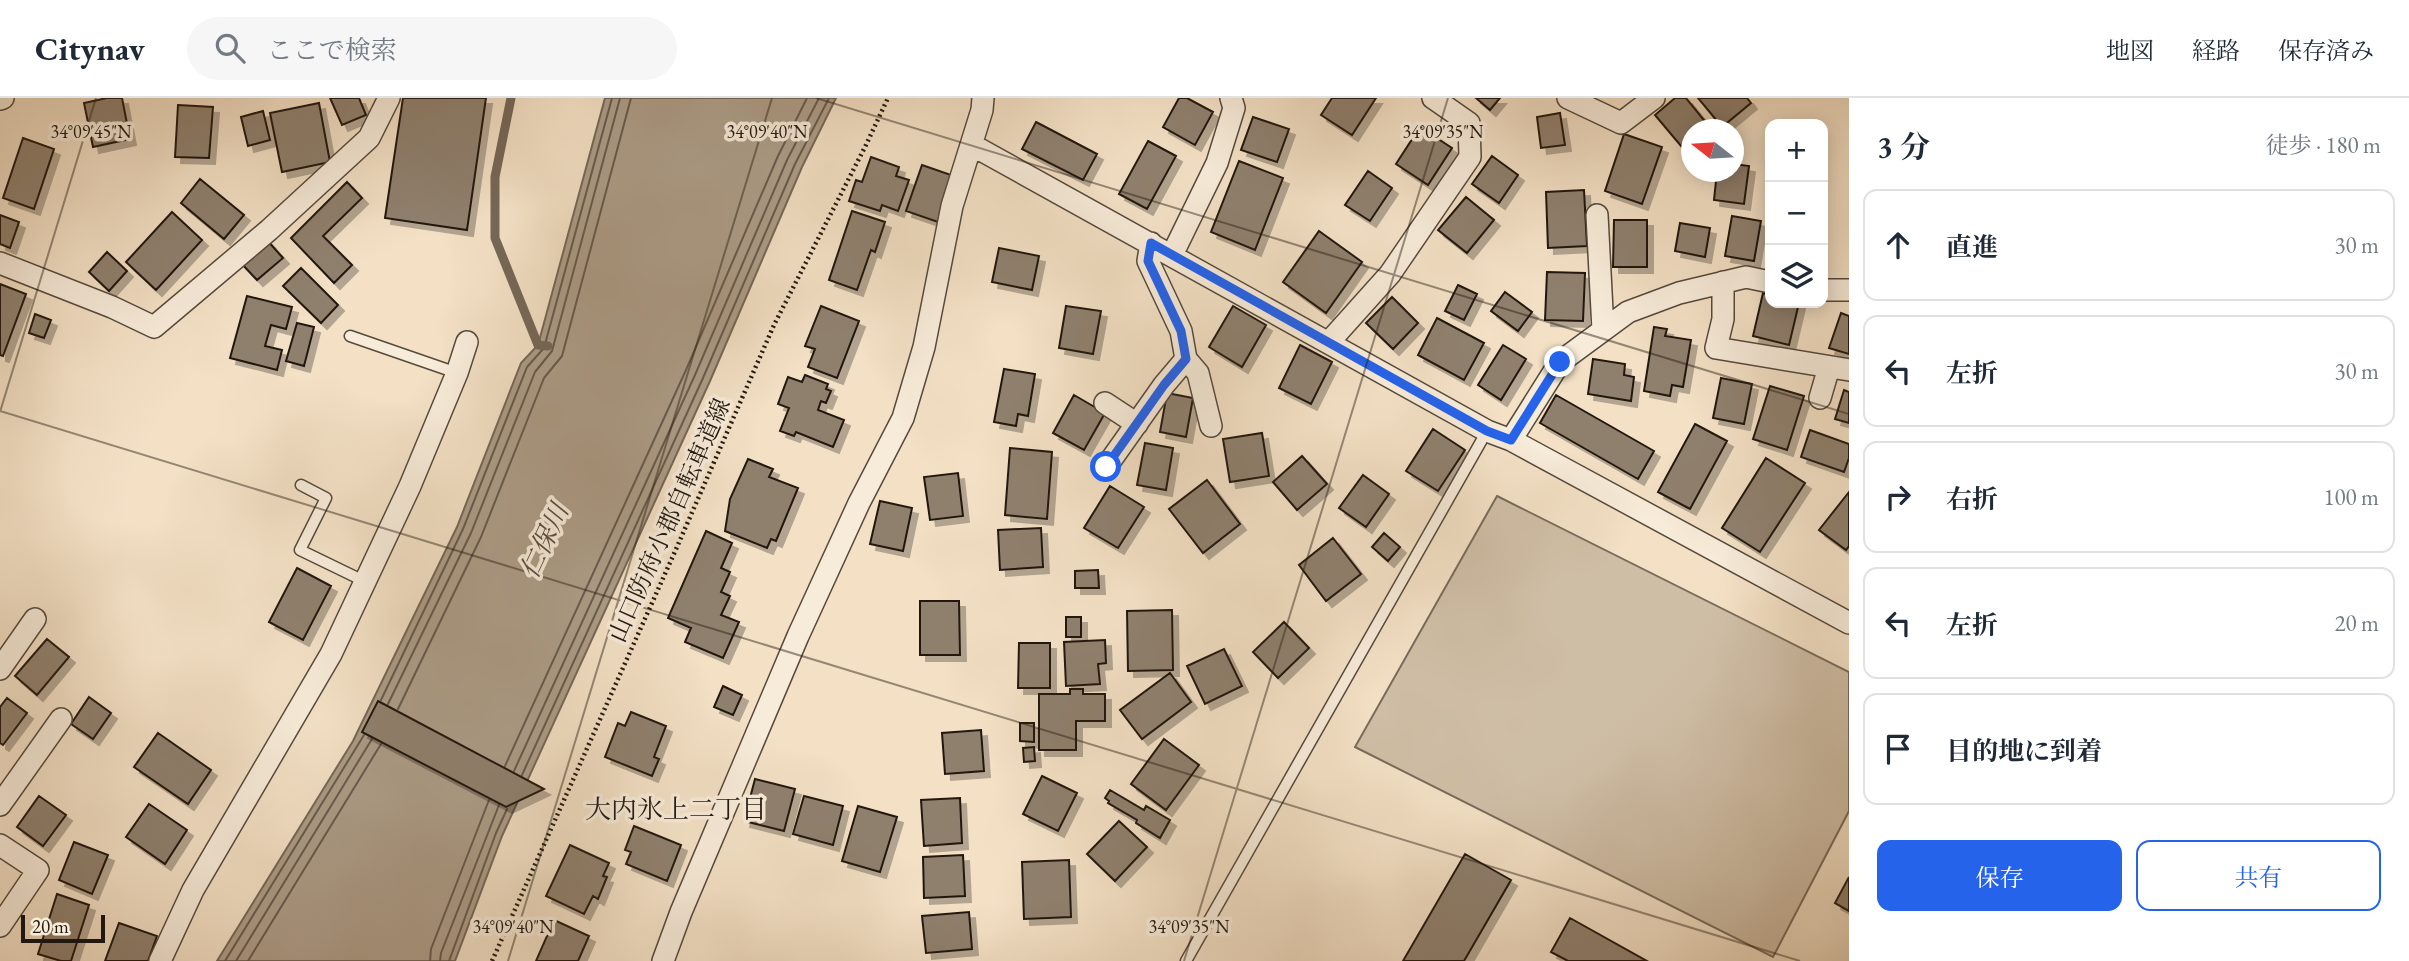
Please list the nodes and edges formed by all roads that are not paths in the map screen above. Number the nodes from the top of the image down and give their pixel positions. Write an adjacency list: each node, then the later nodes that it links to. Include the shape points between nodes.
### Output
1 (389, 98): 11 (street, via 369,138 154,327)
2 (983, 98): 7 (street)
3 (1231, 98): 10 (street, via 1234,108 1217,163)
4 (1433, 98): 19 (street, via 1469,122 1470,157 1390,274)
5 (1568, 98): 6 (street, via 1621,123)
6 (1654, 98)
7 (972, 145): 9 (street); 40 (street, via 952,206 924,347 903,418 798,636)
8 (1597, 215): 16 (street)
9 (1151, 243): 10 (street); 20 (street, via 1148,261 1181,331)
10 (1172, 255): 19 (street)
11 (0, 263)
12 (1765, 281): 13 (street, via 1746,277)
13 (1723, 282): 16 (street, via 1628,312); 21 (street, via 1723,319 1716,348)
14 (1828, 290): 15 (street)
15 (1849, 290)
16 (1603, 330): 28 (street, via 1560,362)
17 (350, 336): 22 (lane)
18 (467, 342): 22 (street)
19 (1329, 342): 27 (street)
20 (1186, 359): 25 (street); 26 (street, via 1198,373)
21 (1839, 368): 23 (street)
22 (457, 373): 31 (street)
23 (1820, 398)
24 (1105, 403): 25 (street)
25 (1137, 424): 29 (street)
26 (1211, 426)
27 (1487, 431): 28 (street); 41 (lane)
28 (1511, 440): 33 (street)
29 (1106, 467)
30 (301, 485): 31 (lane, via 326,498 300,550)
31 (366, 582): 39 (street, via 331,654 193,890)
32 (35, 619): 34 (street)
33 (1849, 623)
34 (0, 669)
35 (61, 719): 36 (street)
36 (0, 805)
37 (0, 845): 38 (street, via 38,870)
38 (0, 926)
39 (160, 961)
40 (663, 961)
41 (1186, 961)

